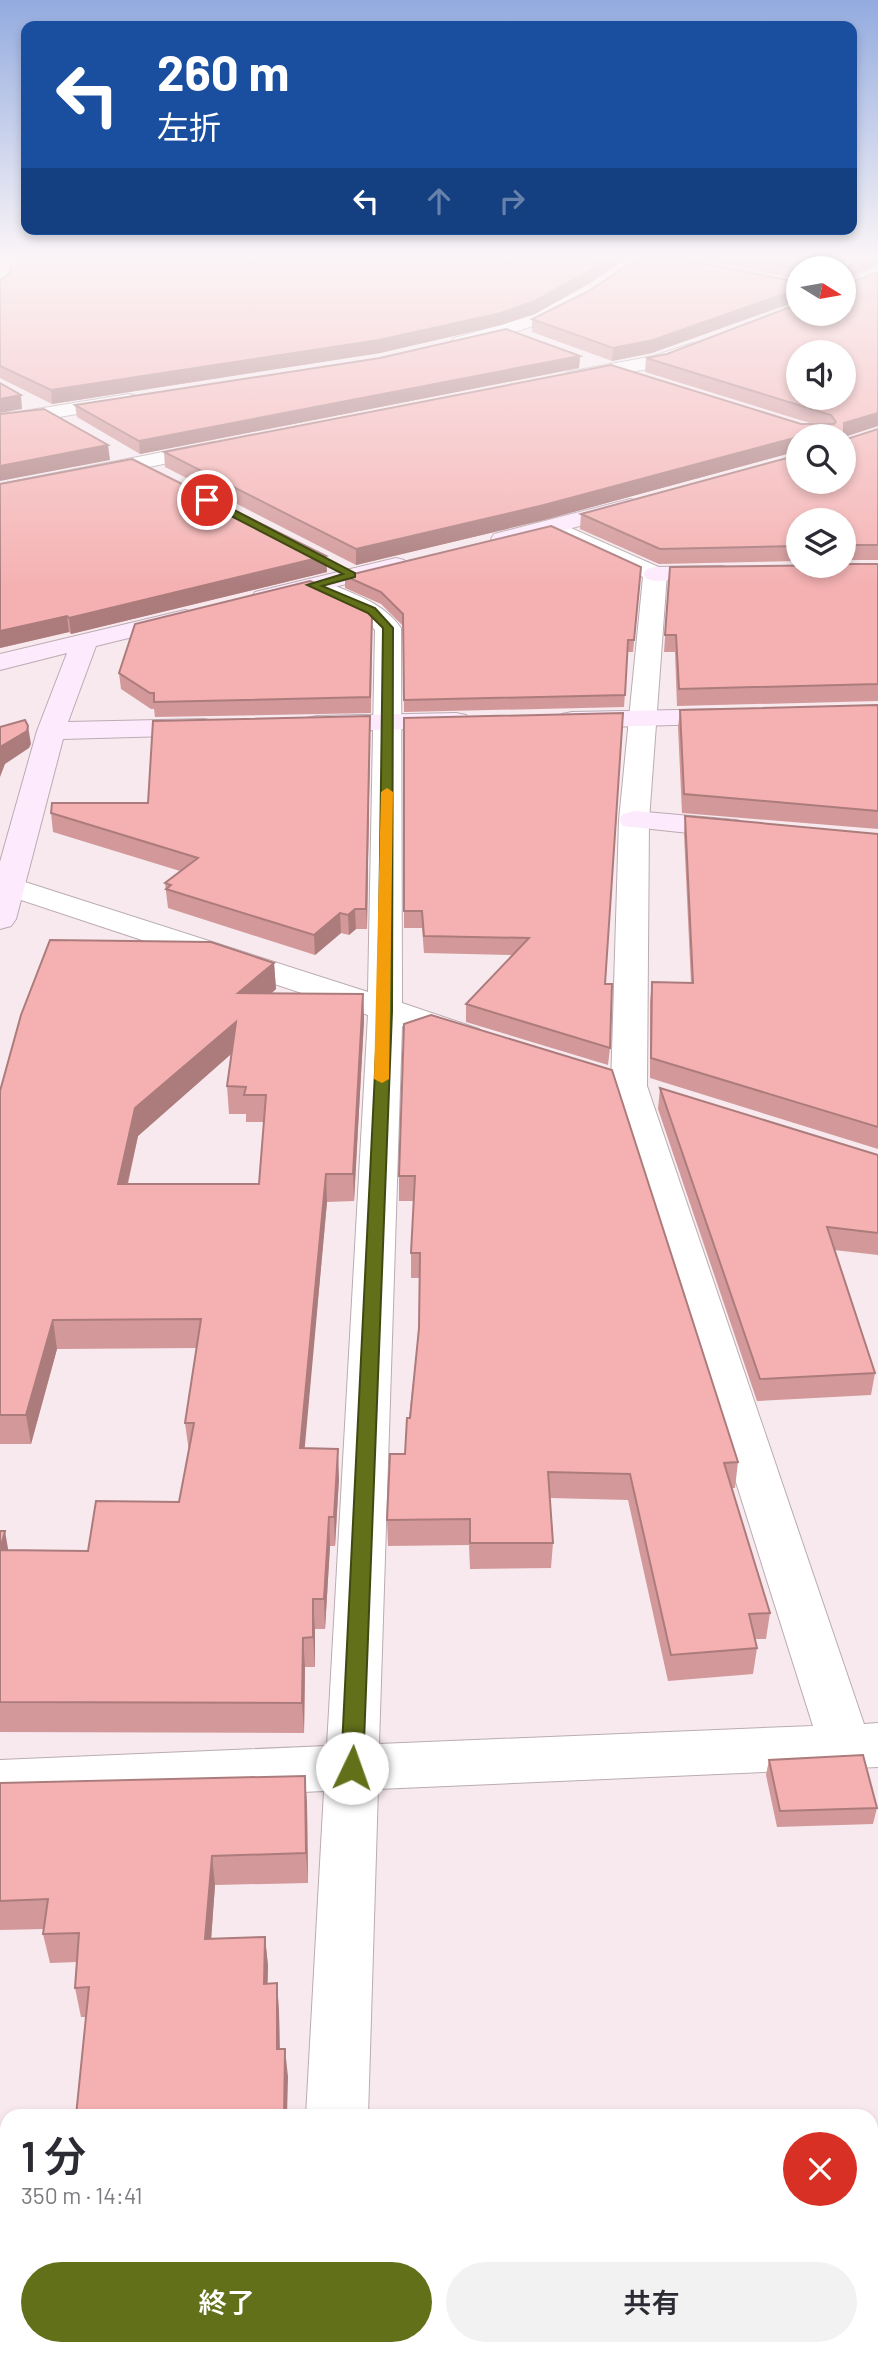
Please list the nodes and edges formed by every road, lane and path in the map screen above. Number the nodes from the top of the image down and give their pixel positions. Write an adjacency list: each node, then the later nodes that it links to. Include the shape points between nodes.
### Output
1 (601, 367): 3 (street)
2 (625, 367): 3 (street)
3 (610, 370): 4 (street); 5 (street)
4 (650, 383)
5 (542, 384)
6 (153, 396): 8 (street)
7 (23, 399): 8 (street)
8 (46, 412): 9 (street); 10 (street)
9 (0, 421)
10 (79, 431)
11 (230, 444): 13 (street)
12 (113, 450): 13 (street)
13 (135, 463): 14 (street); 15 (street)
14 (171, 482)
15 (0, 491)
16 (656, 499): 17 (street)
17 (553, 527): 18 (street); 22 (street)
18 (486, 543)
19 (419, 559): 21 (street, via 352,575)
20 (738, 573): 22 (street)
21 (320, 574): 23 (street); 31 (street, via 388,628)
22 (655, 574): 29 (street)
23 (245, 602)
24 (205, 611): 25 (street)
25 (85, 641): 26 (street); 34 (street)
26 (0, 662)
27 (754, 716): 29 (street)
28 (549, 720): 29 (street)
29 (644, 720): 35 (street)
30 (482, 721): 31 (street)
31 (387, 722): 32 (street); 38 (street)
32 (289, 724)
33 (233, 726): 34 (street)
34 (51, 731): 37 (street)
35 (634, 820): 36 (street); 40 (street)
36 (769, 832)
37 (3, 896): 38 (street)
38 (385, 1011): 39 (street); 43 (street)
39 (501, 1046)
40 (616, 1082): 41 (street); 42 (street)
41 (669, 1098)
42 (862, 1746): 43 (street)
43 (352, 1768): 44 (street); 45 (street)
44 (0, 1783)
45 (337, 2109)

